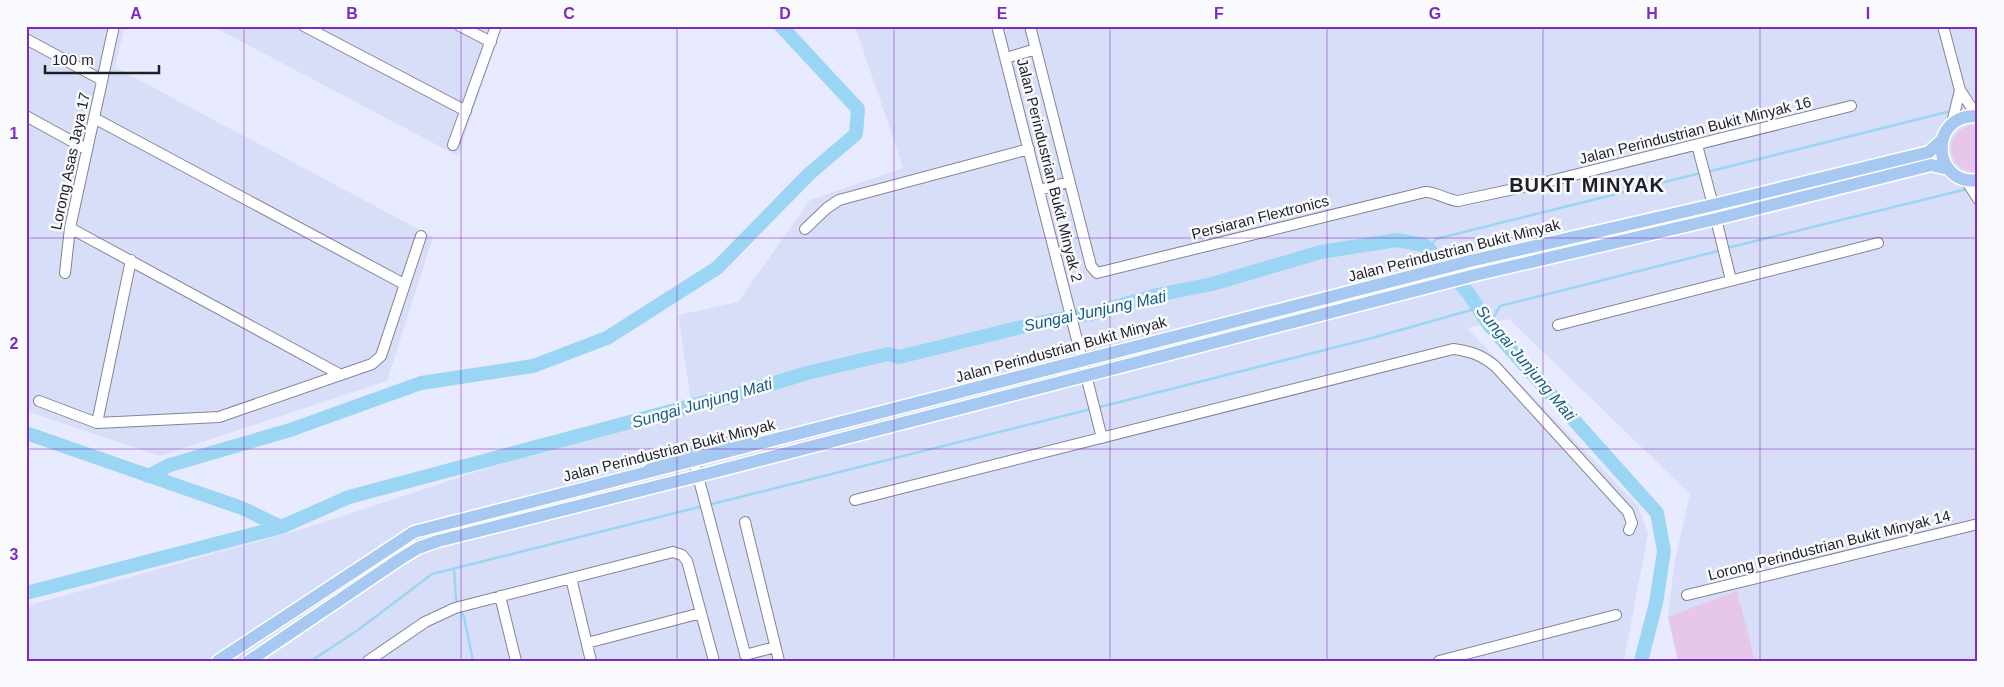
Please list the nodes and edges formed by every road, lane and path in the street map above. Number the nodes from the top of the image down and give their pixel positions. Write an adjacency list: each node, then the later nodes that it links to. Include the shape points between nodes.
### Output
1 (114, 26): 12 (street, Lorong Asas Jaya 17)
2 (304, 26): 15 (street)
3 (460, 26): 9 (street)
4 (496, 26): 9 (street)
5 (997, 26): 11 (street, Jalan Perindustrian Bukit Minyak 2)
6 (1030, 26): 10 (street, Persiaran Flextronics)
7 (1944, 26): 13 (street)
8 (26, 39): 12 (street)
9 (491, 42): 15 (street)
10 (1036, 49): 11 (street); 26 (street, Persiaran Flextronics)
11 (1006, 58): 24 (street, Jalan Perindustrian Bukit Minyak 2)
12 (102, 80): 19 (street, Lorong Asas Jaya 17)
13 (1960, 90): 16 (street); 17 (street)
14 (1851, 106): 22 (street, Jalan Perindustrian Bukit Minyak 16)
15 (466, 111): 21 (street)
16 (1974, 111): 17 (main road, via 1960,118)
17 (1954, 114): 20 (main road)
18 (26, 116): 23 (street)
19 (94, 118): 23 (street, Lorong Asas Jaya 17); 39 (street)
20 (1942, 140): 25 (main road, via 1942,155); 30 (main road, Jalan Perindustrian Bukit Minyak, via 1928,152)
21 (453, 145)
22 (1697, 145): 29 (street, Jalan Perindustrian Bukit Minyak 16, via 1458,201); 30 (street)
23 (86, 149): 32 (street, Lorong Asas Jaya 17)
24 (1029, 149): 28 (street, Jalan Perindustrian Bukit Minyak 2); 33 (street, via 839,200)
25 (1948, 169): 27 (main road); 31 (main road, Jalan Perindustrian Bukit Minyak, via 1931,166)
26 (1069, 182): 28 (street); 29 (street, Persiaran Flextronics, via 1094,270)
27 (1973, 187)
28 (1039, 190): 41 (street, Jalan Perindustrian Bukit Minyak 2)
29 (1430, 191)
30 (1713, 205): 41 (main road, Jalan Perindustrian Bukit Minyak, via 1470,261)
31 (1716, 219): 38 (street); 43 (main road, Jalan Perindustrian Bukit Minyak, via 1479,274)
32 (70, 228): 36 (street); 37 (street, Lorong Asas Jaya 17)
33 (805, 229)
34 (421, 236): 39 (street)
35 (1878, 243): 38 (street)
36 (131, 260): 42 (street); 45 (street)
37 (65, 273)
38 (1731, 280): 40 (street)
39 (404, 284): 42 (street, via 381,356 372,364)
40 (1558, 325)
41 (1083, 361): 43 (street, Jalan Perindustrian Bukit Minyak 2); 47 (main road, Jalan Perindustrian Bukit Minyak)
42 (341, 375): 45 (street, via 219,417)
43 (1087, 376): 46 (street, Jalan Perindustrian Bukit Minyak 2); 50 (main road, Jalan Perindustrian Bukit Minyak)
44 (39, 401): 45 (street)
45 (97, 423)
46 (1102, 438): 51 (street); 54 (street, via 1453,349 1468,351 1495,366 1628,512 1632,523)
47 (764, 443): 48 (main road, Jalan Perindustrian Bukit Minyak); 49 (main road, via 726,442 662,460)
48 (694, 461): 49 (main road, Jalan Perindustrian Bukit Minyak); 50 (street)
49 (644, 474): 63 (main road, Jalan Perindustrian Bukit Minyak, via 414,532)
50 (698, 476): 62 (street); 64 (main road, Jalan Perindustrian Bukit Minyak, via 418,548)
51 (855, 500)
52 (745, 522): 61 (street)
53 (1978, 524): 56 (street, Lorong Perindustrian Bukit Minyak 14)
54 (1629, 530)
55 (571, 578): 57 (street); 58 (street, via 673,552 687,561); 60 (street)
56 (1687, 595)
57 (500, 596): 65 (street, via 459,607 425,622); 66 (street)
58 (701, 613): 60 (street); 68 (street)
59 (1616, 615): 70 (street)
60 (587, 643): 67 (street)
61 (775, 647): 62 (street); 69 (street)
62 (746, 658)
63 (218, 661)
64 (249, 661)
65 (368, 661)
66 (516, 661)
67 (591, 661)
68 (714, 661)
69 (778, 661)
70 (1439, 661)

